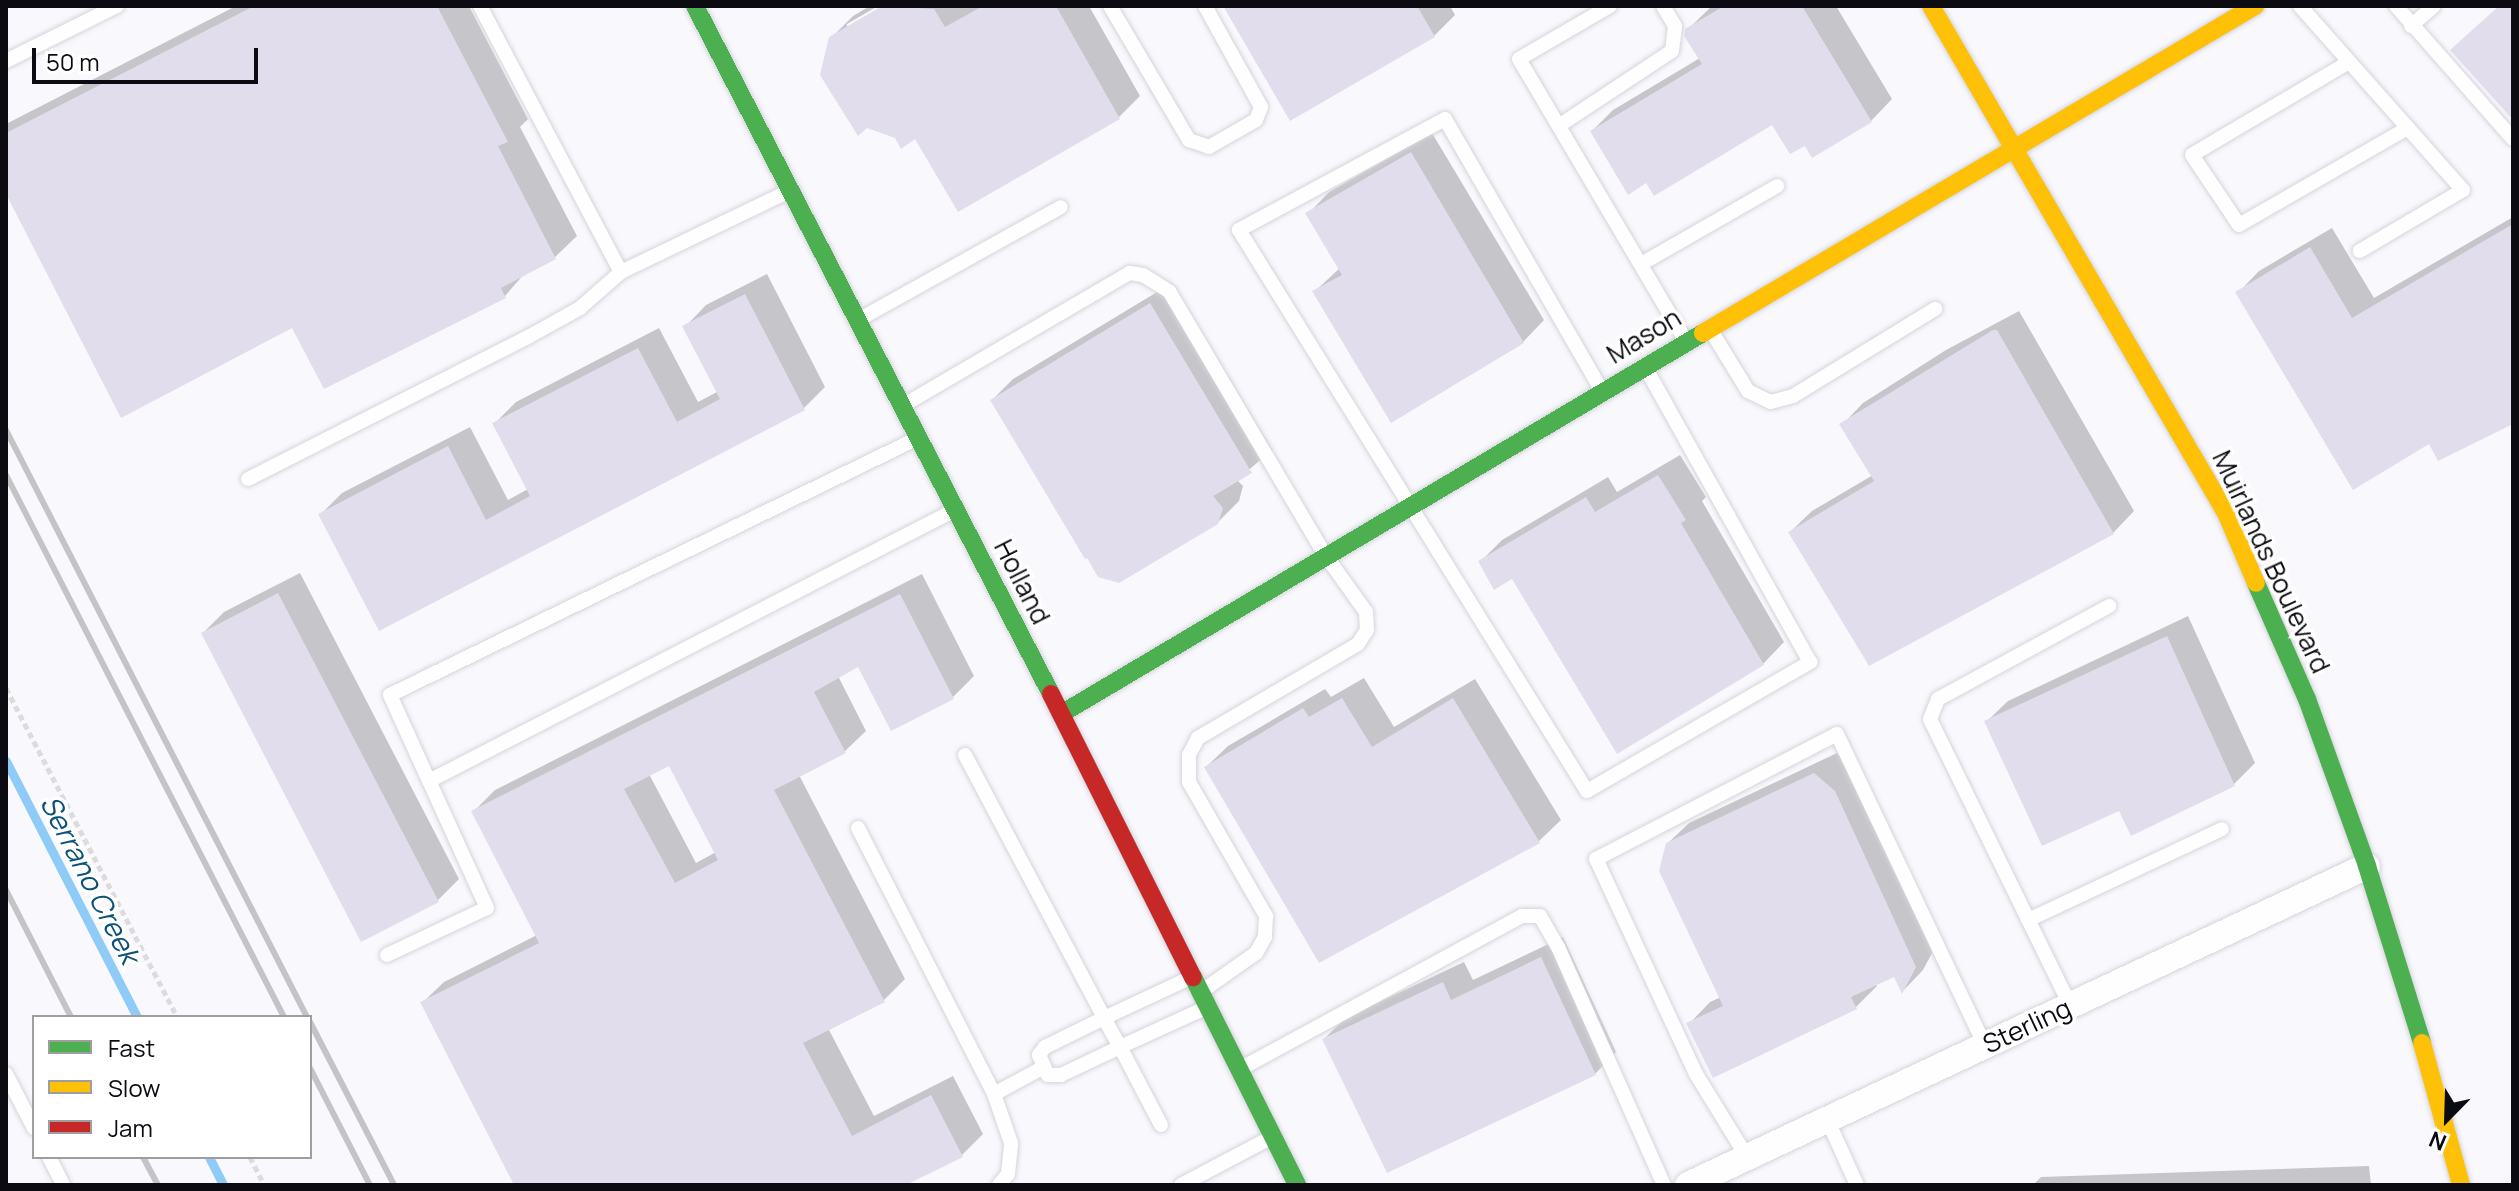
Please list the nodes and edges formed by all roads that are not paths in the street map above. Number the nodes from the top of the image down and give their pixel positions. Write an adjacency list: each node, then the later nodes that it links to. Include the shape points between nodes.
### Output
1 (117, 6): 14 (lane)
2 (480, 6): 25 (lane)
3 (1110, 6): 4 (lane, via 1189,140 1209,147 1256,120 1261,107)
4 (1205, 6)
5 (1610, 6): 16 (lane, via 1519,59)
6 (1663, 6): 16 (lane, via 1675,26 1672,51)
7 (1931, 6): 19 (street, Muirlands Boulevard)
8 (2255, 6): 19 (street, Mason)
9 (2300, 6): 15 (lane)
10 (2396, 6): 13 (lane)
11 (2434, 6): 13 (lane)
12 (705, 14): 21 (street, Holland)
13 (2411, 26): 18 (lane)
14 (6, 61)
15 (2349, 62): 17 (lane); 17 (lane, via 2192,155 2239,225)
16 (1560, 125): 24 (lane)
17 (2408, 128): 23 (lane, via 2463,190)
18 (2513, 139)
19 (2015, 145): 28 (street, Mason); 44 (street, Muirlands Boulevard, via 2226,513 2307,699)
20 (1777, 186): 24 (lane)
21 (790, 190): 25 (lane); 27 (street, Holland)
22 (1061, 207): 27 (lane)
23 (2360, 251)
24 (1641, 264): 29 (lane)
25 (621, 272): 34 (lane, via 580,308 528,337)
26 (1935, 309): 28 (lane, via 1793,396 1771,402 1748,391)
27 (857, 320): 32 (street, Holland)
28 (1709, 328): 29 (street, Mason)
29 (1686, 341): 30 (street, Mason)
30 (1645, 366): 31 (street, Mason); 35 (lane, via 1810,662 1587,791)
31 (1602, 391): 35 (street, Mason); 35 (lane, via 1445,119 1239,230)
32 (902, 406): 33 (street, Holland); 37 (lane, via 1130,273 1143,275 1169,291)
33 (918, 438): 36 (street, Holland); 41 (lane, via 390,695)
34 (248, 479)
35 (1410, 506): 37 (street, Mason)
36 (955, 509): 39 (street, Holland); 41 (lane)
37 (1326, 556): 39 (street, Mason); 47 (lane, via 1366,612 1367,630 1358,644 1198,738 1189,755 1189,782 1266,916 1265,937 1256,953)
38 (2109, 606): 45 (lane, via 1938,699 1930,719)
39 (1061, 714): 47 (street, Holland)
40 (965, 755): 49 (lane)
41 (429, 781): 46 (lane, via 487,908)
42 (858, 828): 55 (lane)
43 (2222, 829): 45 (lane)
44 (2367, 866): 48 (street, Sterling); 69 (street, Muirlands Boulevard)
45 (2028, 920): 48 (lane)
46 (387, 955)
47 (1200, 992): 49 (lane); 51 (lane); 53 (street, Holland)
48 (2070, 1005): 50 (street, Sterling)
49 (1104, 1018): 51 (lane); 52 (lane, via 1045,1047 1039,1055)
50 (1985, 1046): 56 (street, Sterling); 60 (lane, via 1837,734 1596,859 1696,1074)
51 (1120, 1047): 52 (lane, via 1061,1075 1048,1075); 58 (lane)
52 (1042, 1068): 55 (lane)
53 (1239, 1070): 59 (street, Holland); 66 (lane, via 1522,916 1540,916)
54 (6, 1074): 57 (lane)
55 (994, 1094): 63 (lane, via 1011,1143 1008,1174)
56 (1827, 1119): 60 (street, Sterling); 68 (lane)
57 (32, 1124)
58 (1161, 1125)
59 (1273, 1137): 64 (lane); 65 (street, Holland)
60 (1747, 1157): 67 (street, Sterling)
61 (50, 1159): 62 (lane)
62 (63, 1185)
63 (999, 1185)
64 (1181, 1185)
65 (1297, 1185)
66 (1664, 1185)
67 (1688, 1185)
68 (1857, 1185)
69 (2461, 1185)

